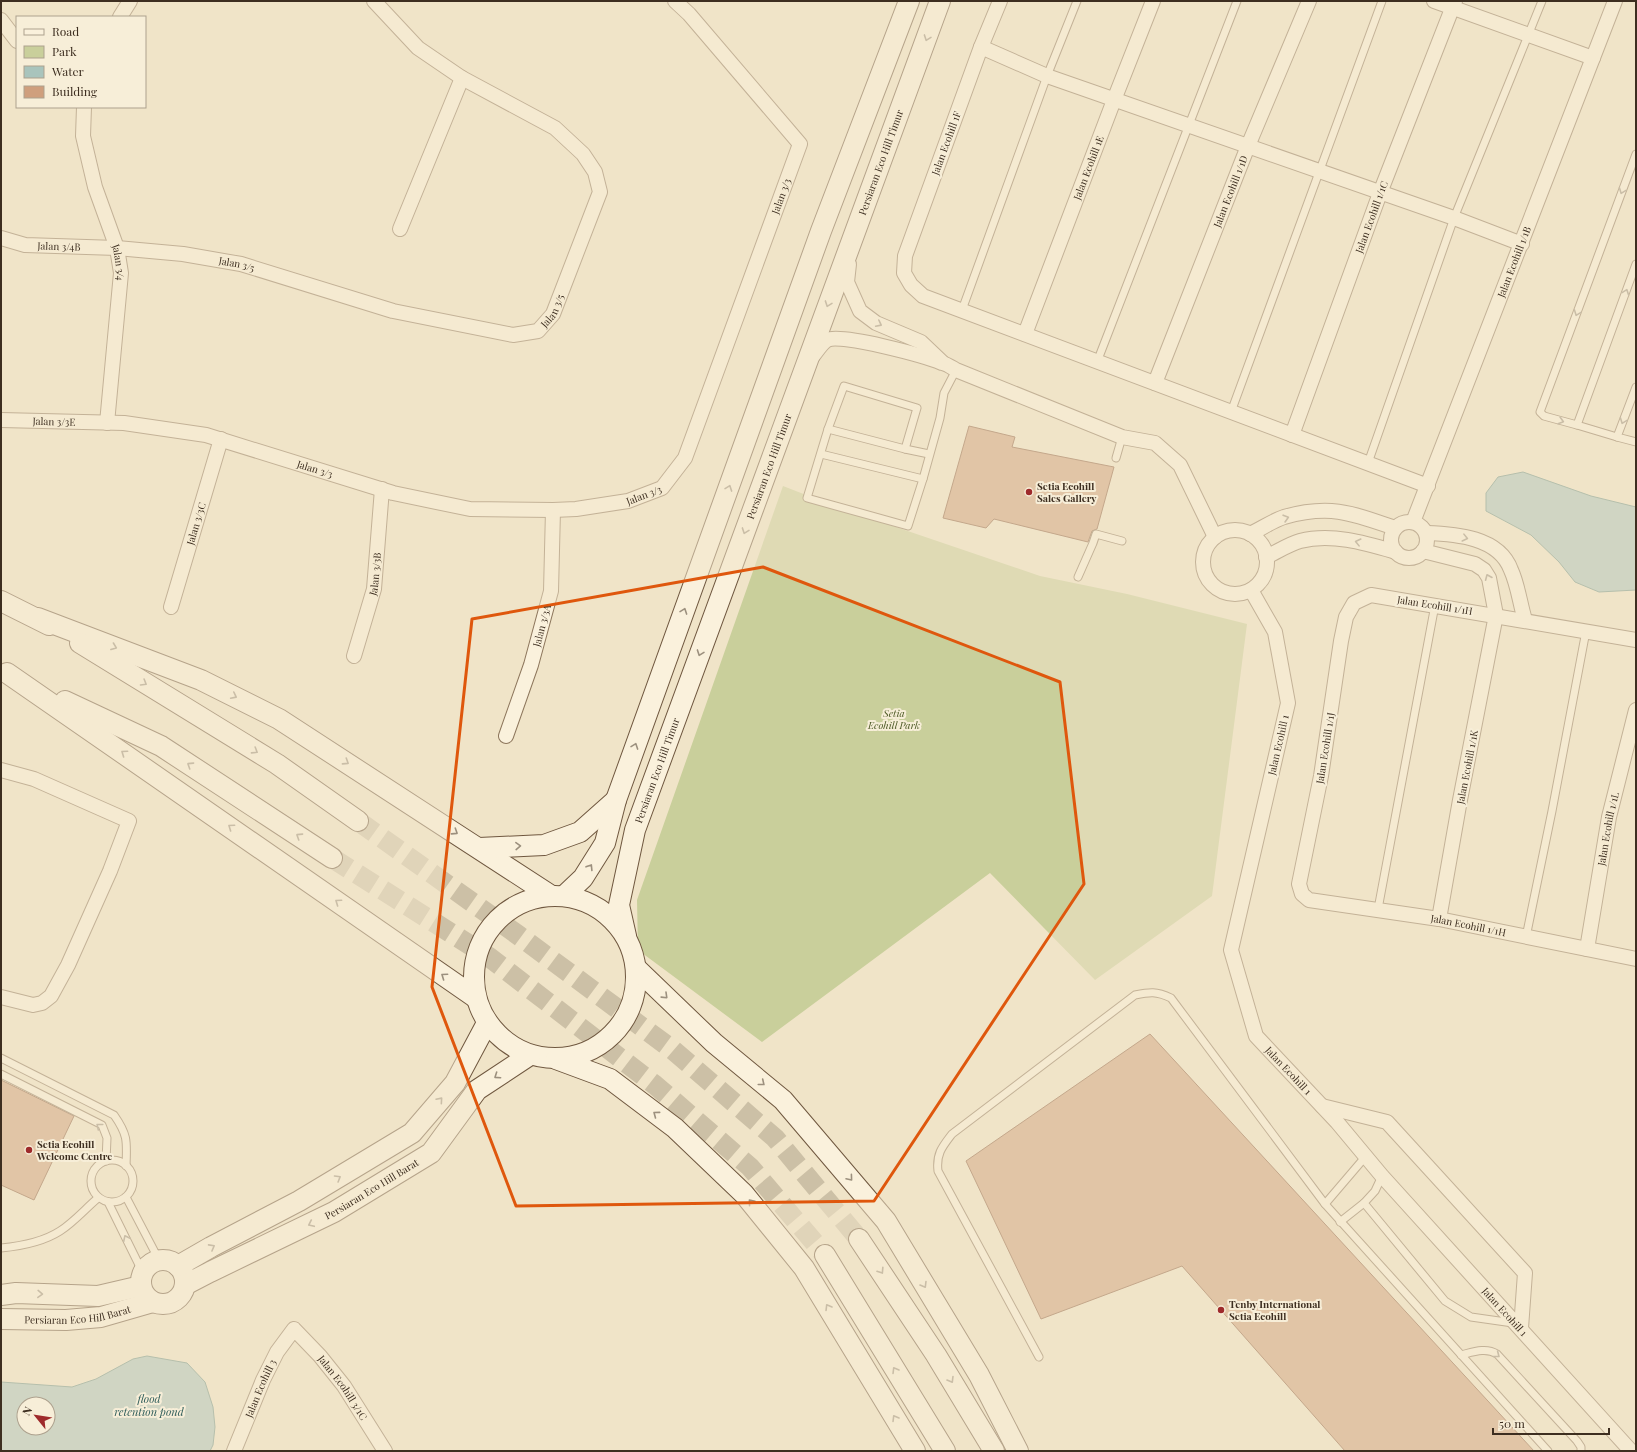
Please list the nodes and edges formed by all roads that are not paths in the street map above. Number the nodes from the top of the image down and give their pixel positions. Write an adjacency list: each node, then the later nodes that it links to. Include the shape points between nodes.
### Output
1 (130, 1): 16 (street)
2 (374, 1): 23 (street, Jalan 3/5, via 418,48)
3 (675, 1): 65 (street, Jalan 3/3, via 800,144 685,458 662,488 628,501)
4 (910, 1): 91 (street, one-way to 4, via 821,231)
5 (940, 1): 34 (street, Persiaran Eco Hill Timur, one-way to 34)
6 (1000, 1): 20 (street, Jalan Ecohill 1F)
7 (1077, 1): 22 (lane)
8 (1153, 1): 24 (street, Jalan Ecohill 1E)
9 (1237, 1): 26 (lane)
10 (1309, 1): 27 (street, Jalan Ecohill 1/1D)
11 (1382, 1): 29 (lane)
12 (1434, 1): 15 (street)
13 (1542, 1): 18 (lane)
14 (1615, 1): 21 (street, Jalan Ecohill 1/1B)
15 (1454, 4): 18 (street); 30 (street, Jalan Ecohill 1/1C)
16 (121, 16)
17 (1, 20): 19 (street)
18 (1527, 35): 21 (street); 31 (lane)
19 (16, 40)
20 (981, 47): 22 (street); 38 (street, Jalan Ecohill 1F, via 905,256 904,273 911,285 923,296)
21 (1593, 58): 35 (street, Jalan Ecohill 1/1B)
22 (1047, 76): 24 (street); 38 (lane)
23 (462, 78): 32 (street); 36 (street, Jalan 3/5, via 555,128 583,154 595,172 600,192 553,314 538,331 514,335 457,325 393,311 241,264 183,254)
24 (1114, 100): 26 (street); 39 (street, Jalan Ecohill 1E)
25 (84, 108): 36 (street, Jalan 3/4, via 83,136 95,187)
26 (1188, 126): 27 (street); 40 (lane)
27 (1248, 146): 29 (street); 44 (street, Jalan Ecohill 1/1D)
28 (1636, 154): 50 (lane, one-way to 50, via 1540,412 1544,416)
29 (1319, 171): 30 (street); 46 (lane)
30 (1380, 192): 31 (street); 52 (street, Jalan Ecohill 1/1C)
31 (1454, 218): 35 (street); 61 (lane)
32 (400, 229)
33 (1, 238): 36 (street, Jalan 3/4B, via 25,245)
34 (850, 242): 41 (street, one-way to 41, via 847,282 860,311 876,323 921,342); 42 (street, Persiaran Eco Hill Timur, one-way to 42)
35 (1522, 244): 63 (street, Jalan Ecohill 1/1B)
36 (117, 248): 48 (street, Jalan 3/4, via 121,274)
37 (1636, 264): 50 (lane, one-way to 37)
38 (962, 310): 39 (street)
39 (1025, 334): 40 (street)
40 (1097, 362): 44 (street)
41 (942, 363): 42 (street, via 843,338 828,340 817,350); 43 (street)
42 (804, 370): 99 (street, Persiaran Eco Hill Timur, one-way to 99, via 635,830 619,905)
43 (956, 370): 53 (street); 59 (lane, via 944,393 940,418)
44 (1155, 383): 46 (street)
45 (1636, 387): 54 (lane, one-way to 54)
46 (1231, 412): 52 (street)
47 (1, 420): 48 (street, Jalan 3/3E)
48 (107, 423): 49 (street, Jalan 3/3E)
49 (124, 423): 55 (street, Jalan 3/3)
50 (1577, 425): 54 (lane)
51 (828, 429): 57 (lane); 57 (lane, via 844,386 917,408); 58 (lane)
52 (1292, 435): 61 (street)
53 (1122, 437): 60 (lane); 70 (street, via 1155,443 1180,465)
54 (1617, 437): 56 (lane)
55 (221, 439): 64 (street, Jalan 3/3); 80 (street, Jalan 3/3C)
56 (1636, 442)
57 (906, 449): 59 (lane)
58 (820, 454): 62 (lane); 62 (lane, via 807,498 908,526)
59 (929, 454): 62 (lane)
60 (1116, 458)
61 (1368, 463): 63 (street)
62 (923, 479)
63 (1428, 486): 66 (street, Jalan Ecohill 1/1B)
64 (382, 489): 65 (street, Jalan 3/3, via 470,509); 86 (street, Jalan 3/3B, via 374,589)
65 (553, 510): 89 (street, Jalan 3/3A, via 551,591 531,666)
66 (1414, 522): 67 (street, via 1406,522); 68 (street)
67 (1395, 528): 69 (street, one-way to 67, via 1283,518 1321,510 1362,516); 73 (street, via 1391,540)
68 (1426, 533): 72 (street, via 1427,542); 83 (street, one-way to 83, via 1451,534 1484,542 1500,553 1511,569)
69 (1250, 534): 70 (street, via 1232,530); 74 (street, via 1258,540)
70 (1215, 537): 76 (street, via 1204,553 1204,567 1208,580 1223,592 1233,594)
71 (1122, 541): 75 (lane, via 1096,534)
72 (1423, 551): 73 (street, via 1412,558 1400,556); 81 (street, one-way to 72, via 1489,578 1484,570 1474,564)
73 (1396, 552): 74 (street, one-way to 74, via 1353,540 1320,537 1299,542)
74 (1266, 557): 76 (street, via 1264,576)
75 (1078, 577)
76 (1251, 590): 111 (street, Jalan Ecohill 1, via 1275,632 1288,703 1231,950 1256,1036)
77 (1, 600): 82 (street)
78 (1354, 603): 79 (street, Jalan Ecohill 1/1H, via 1371,595); 95 (street, Jalan Ecohill 1/1J, via 1346,617 1340,642 1321,776 1299,884)
79 (1435, 605): 81 (street, Jalan Ecohill 1/1H); 97 (lane)
80 (171, 607)
81 (1496, 615): 83 (street, Jalan Ecohill 1/1H); 98 (street, Jalan Ecohill 1/1K)
82 (38, 618): 92 (street, one-way to 92, via 277,764); 93 (street, one-way to 93, via 201,680 279,719)
83 (1525, 620): 84 (street, Jalan Ecohill 1/1H)
84 (1586, 631): 85 (street, Jalan Ecohill 1/1H); 100 (lane)
85 (1636, 640)
86 (354, 656)
87 (4, 671): 94 (street, one-way to 87, via 161,746); 105 (street, one-way to 87)
88 (1636, 710): 101 (street, Jalan Ecohill 1/1L, via 1609,817)
89 (506, 736)
90 (1, 770): 104 (street, via 34,779 129,821 110,871 68,965 51,996 42,1003 33,1005)
91 (616, 800): 93 (street, one-way to 91, via 544,845 580,832); 96 (street, one-way to 91, via 583,878 605,843)
92 (358, 821)
93 (479, 848): 96 (street)
94 (332, 858)
95 (1302, 894): 97 (street, Jalan Ecohill 1/1H, via 1309,900)
96 (557, 896): 99 (street, via 572,897 594,904 612,918); 105 (street, via 529,900 509,909 493,924 481,943 474,970)
97 (1378, 909): 98 (street, Jalan Ecohill 1/1H)
98 (1440, 919): 100 (street, Jalan Ecohill 1/1H)
99 (626, 936): 103 (street)
100 (1526, 937): 101 (street, Jalan Ecohill 1/1H)
101 (1587, 949): 102 (street, Jalan Ecohill 1/1H)
102 (1636, 959)
103 (637, 970): 109 (street, via 631,1006 621,1025 606,1040 583,1054); 141 (street, one-way to 141, via 714,1043 783,1100 886,1221 979,1375)
104 (1, 997)
105 (476, 998): 106 (street)
106 (487, 1023): 107 (street, via 506,1042); 126 (street, one-way to 106, via 299,1201 412,1133 455,1083)
107 (530, 1055): 109 (street); 128 (street, Persiaran Eco Hill Barat, one-way to 128, via 477,1090 431,1153 334,1212)
108 (1, 1058): 114 (lane, via 114,1115 123,1129 127,1144)
109 (556, 1059): 138 (street, one-way to 109, via 804,1268 744,1194 675,1128 610,1079)
110 (1, 1074): 113 (lane, one-way to 110, via 107,1138 102,1125)
111 (1322, 1106): 112 (street, Jalan Ecohill 1); 132 (street, via 1387,1122 1525,1273)
112 (1366, 1156): 115 (street, Jalan Ecohill 1); 120 (lane)
113 (106, 1161): 114 (lane, via 113,1160); 117 (lane, via 92,1174 91,1187)
114 (126, 1166): 116 (lane, via 130,1171 132,1185)
115 (1382, 1176): 119 (lane, via 1375,1191); 132 (street, Jalan Ecohill 1)
116 (126, 1197): 118 (lane, via 120,1201); 125 (lane)
117 (98, 1198): 118 (lane); 123 (lane, via 61,1230 40,1241)
118 (108, 1202): 127 (lane, one-way to 118)
119 (1364, 1203): 121 (lane); 132 (lane, via 1445,1301 1471,1317)
120 (1325, 1204): 121 (lane); 135 (lane, via 1170,998 1152,991 1135,995 952,1134 940,1150 938,1171)
121 (1340, 1222): 134 (lane)
122 (860, 1239): 140 (street, one-way to 140, via 936,1355)
123 (1, 1248)
124 (826, 1255): 139 (street, one-way to 124)
125 (159, 1260): 126 (street, via 166,1260); 127 (street, Persiaran Eco Hill Barat, via 152,1263)
126 (178, 1266): 128 (street, via 182,1272)
127 (142, 1280): 129 (street, Persiaran Eco Hill Barat, one-way to 127, via 16,1293 98,1296); 130 (street, via 143,1293)
128 (184, 1285): 130 (street, Persiaran Eco Hill Barat, via 179,1298 173,1302)
129 (1, 1295)
130 (153, 1302): 131 (street, Persiaran Eco Hill Barat, via 101,1317 66,1320)
131 (1, 1319)
132 (1519, 1326): 144 (street, Jalan Ecohill 1)
133 (294, 1329): 136 (street, Jalan Ecohill 3, via 277,1352 263,1380); 137 (street, Jalan Ecohill 3/1C, via 344,1386)
134 (1461, 1355): 142 (lane); 143 (lane, one-way to 143, via 1480,1350 1498,1354 1577,1442)
135 (1039, 1357)
136 (234, 1451)
137 (385, 1451)
138 (916, 1451)
139 (944, 1451)
140 (994, 1451)
141 (1018, 1451)
142 (1548, 1451)
143 (1581, 1451)
144 (1631, 1451)

